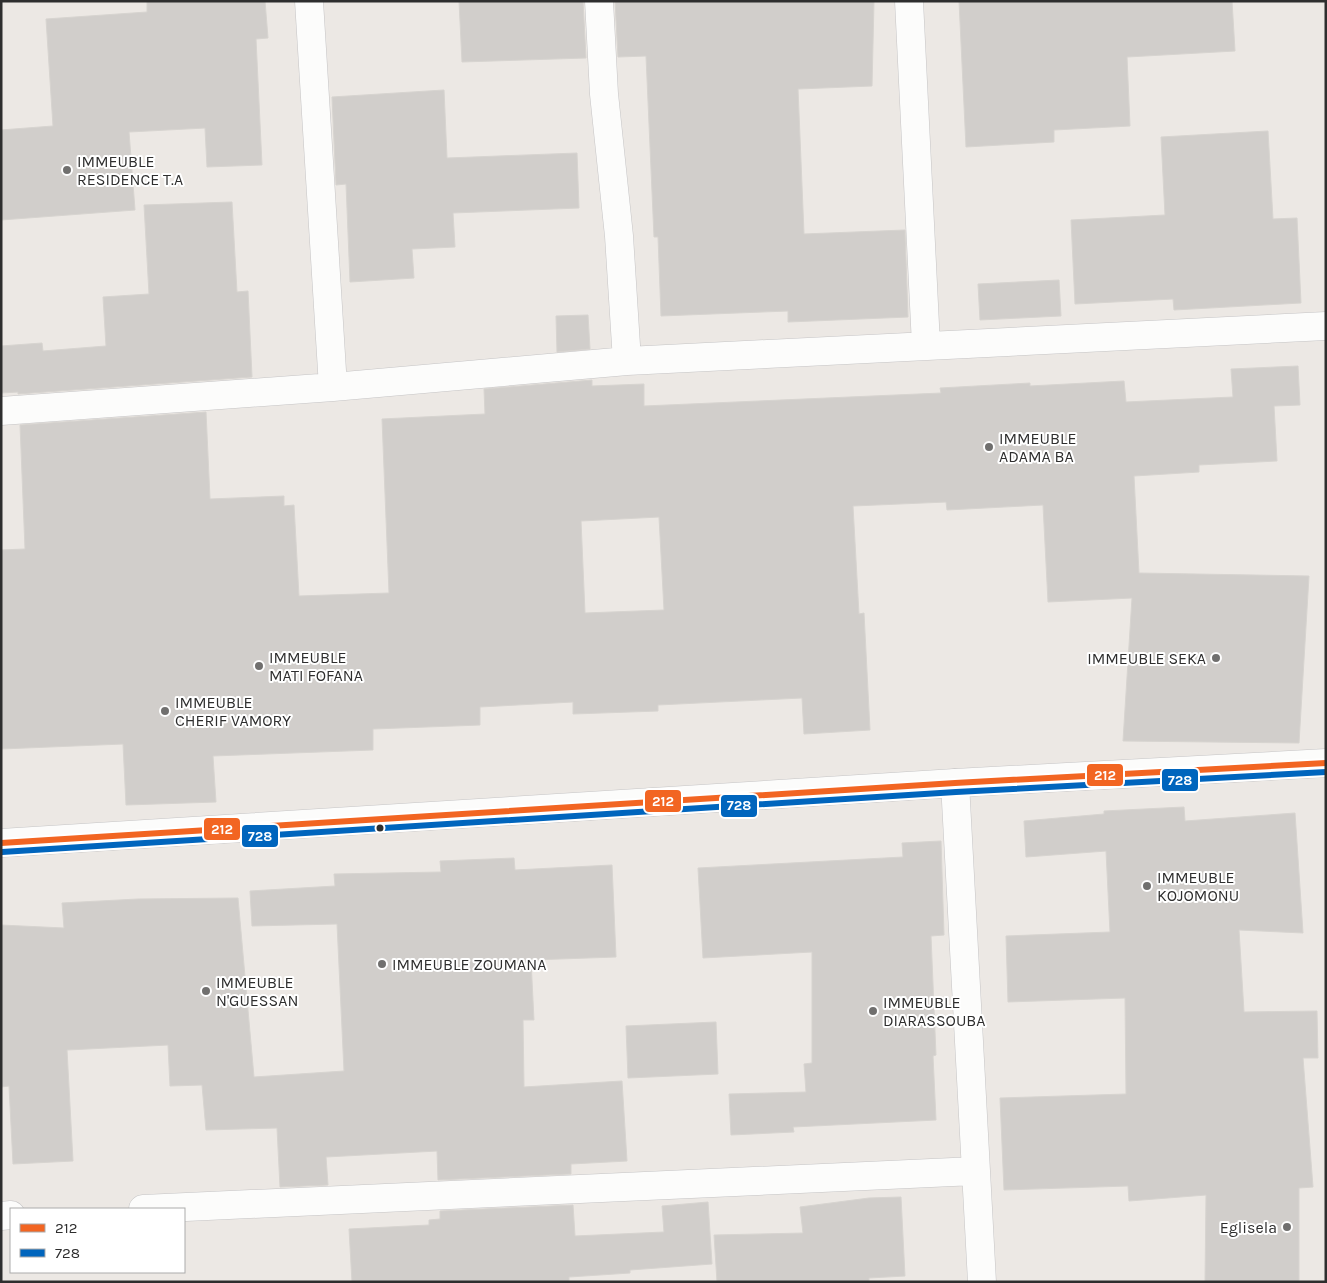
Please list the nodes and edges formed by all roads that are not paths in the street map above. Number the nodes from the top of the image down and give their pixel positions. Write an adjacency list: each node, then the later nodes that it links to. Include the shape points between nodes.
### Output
1 (308, 1): 7 (street)
2 (599, 1): 6 (street)
3 (909, 1): 5 (street)
4 (1326, 326): 5 (street)
5 (926, 345): 6 (street)
6 (626, 361): 7 (street)
7 (333, 388): 8 (street)
8 (1, 410)
9 (1326, 763): 10 (street)
10 (955, 783): 11 (street); 12 (street)
11 (1, 843)
12 (975, 1170): 13 (street); 14 (street)
13 (164, 1208)
14 (982, 1282)

